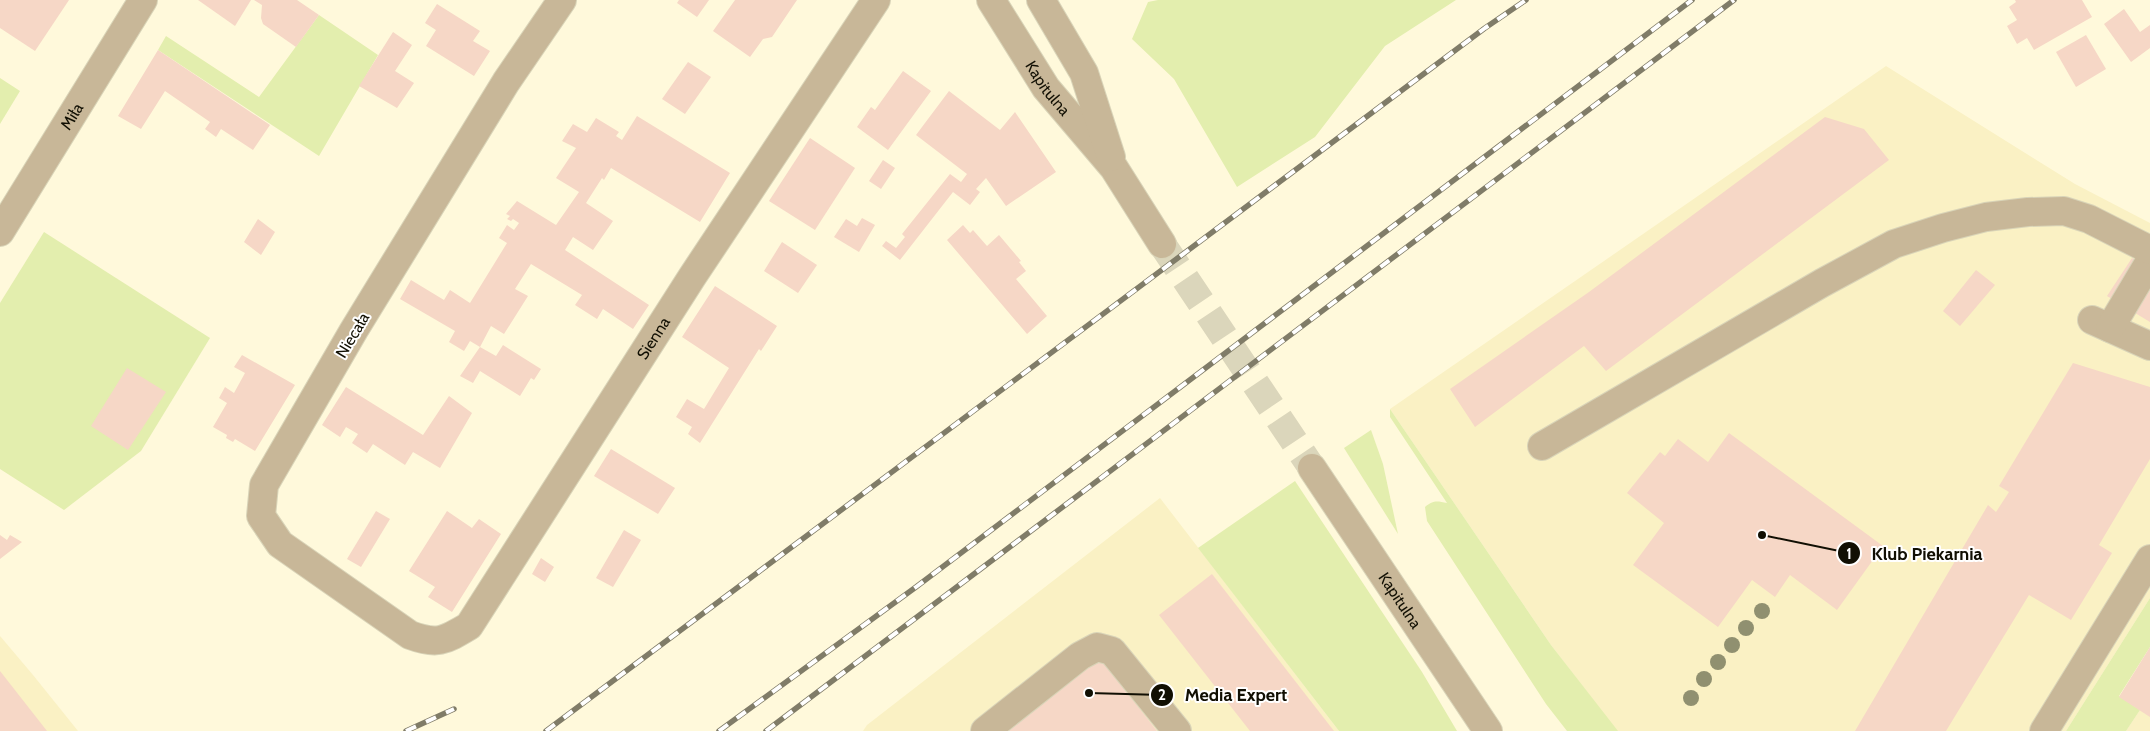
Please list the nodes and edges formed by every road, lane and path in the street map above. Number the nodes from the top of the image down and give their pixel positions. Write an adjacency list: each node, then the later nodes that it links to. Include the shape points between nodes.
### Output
1 (143, 0): 7 (street, Miła)
2 (562, 0): 14 (street, Niecała, via 506,82 354,330 264,485 261,516 280,544)
3 (876, 0): 14 (street, Sienna, via 692,277 469,626 451,637 429,642)
4 (991, 0): 6 (street, Kapitulna, via 1046,88)
5 (1041, 0): 6 (street, Kapitulna, via 1084,73)
6 (1114, 168): 8 (street, Kapitulna)
7 (0, 232)
8 (1162, 244)
9 (2149, 259): 10 (street, via 2108,319); 11 (street, via 2089,219 2064,212 2019,213 1943,228 1894,244 1838,274)
10 (2150, 346)
11 (1542, 446)
12 (1312, 468): 17 (street, Kapitulna)
13 (2150, 559): 18 (street)
14 (410, 634)
15 (985, 731): 16 (street, via 1080,656 1097,647 1112,651)
16 (1177, 731)
17 (1488, 731)
18 (2044, 731)

